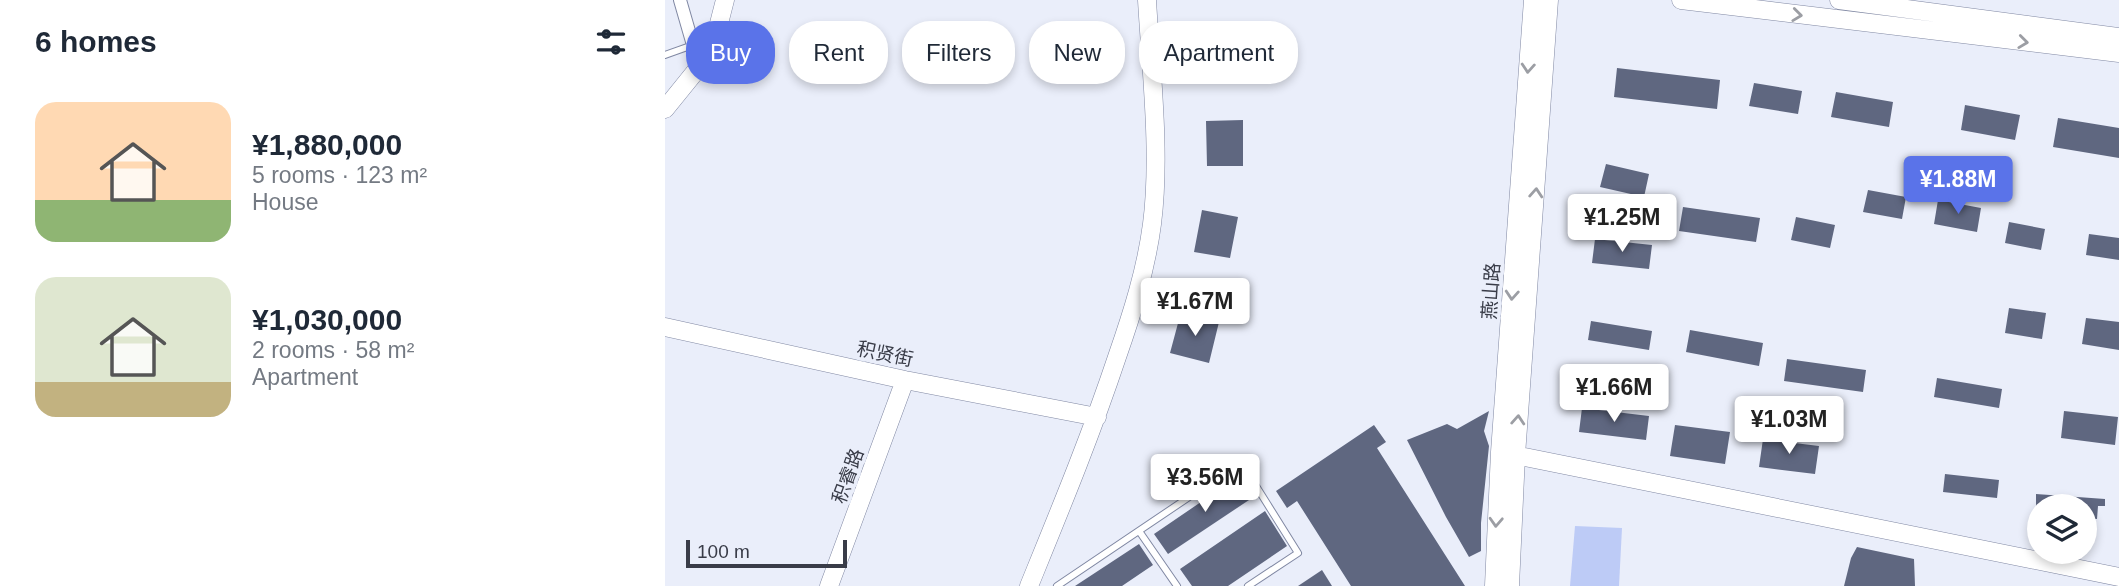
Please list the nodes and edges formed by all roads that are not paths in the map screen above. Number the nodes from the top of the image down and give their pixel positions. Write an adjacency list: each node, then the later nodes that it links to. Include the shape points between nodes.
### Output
1 (680, 0): 8 (street)
2 (725, 0): 14 (street, via 715,43)
3 (1147, 0): 17 (street, via 1153,222 1135,304)
4 (1533, 0): 18 (street, 燕山路, one-way to 18)
5 (1549, 0): 18 (street, 燕山路, one-way to 5)
6 (1681, 0): 9 (street, one-way to 9)
7 (1845, 0): 9 (street); 10 (street)
8 (687, 21)
9 (1848, 21): 12 (street, one-way to 12)
10 (2119, 37)
11 (686, 48): 13 (lane)
12 (2119, 53)
13 (665, 55)
14 (665, 108)
15 (665, 327): 16 (street, 积贤街)
16 (905, 380): 17 (street, 积贤街); 21 (street, 积睿路)
17 (1097, 417): 22 (street)
18 (1508, 454): 20 (street); 26 (street, 燕山路, one-way to 26); 27 (street, 燕山路)
19 (1139, 531): 23 (lane); 24 (lane); 25 (lane, via 1241,462 1298,553)
20 (2119, 577)
21 (829, 586)
22 (1029, 586)
23 (1057, 586)
24 (1177, 586)
25 (1248, 586)
26 (1494, 586)
27 (1510, 586)

